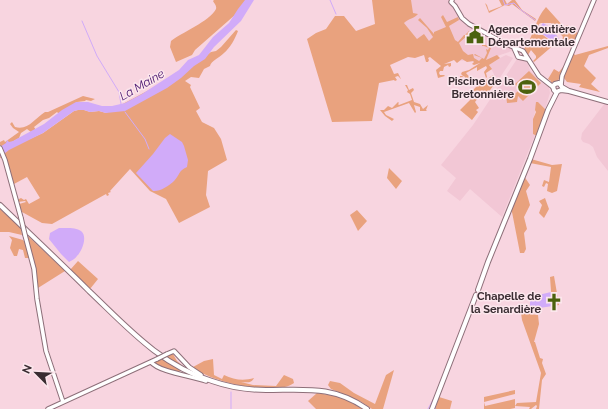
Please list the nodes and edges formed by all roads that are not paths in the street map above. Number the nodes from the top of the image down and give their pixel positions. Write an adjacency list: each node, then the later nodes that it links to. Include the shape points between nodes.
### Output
1 (594, 0): 5 (street)
2 (453, 1): 3 (street, via 469,24)
3 (518, 52): 4 (street, via 518,57); 4 (street, via 523,51)
4 (523, 56): 5 (street, via 528,59 539,76)
5 (558, 88): 6 (main road); 14 (main road)
6 (608, 102)
7 (0, 148): 11 (street, bridge, via 34,269 46,351)
8 (0, 205): 10 (main road, via 144,344 179,368)
9 (151, 362): 10 (street, via 167,371); 10 (street, bridge, via 174,351 188,367); 11 (street)
10 (215, 382): 13 (main road, via 258,390 323,391 345,397)
11 (63, 402): 12 (street)
12 (48, 409)
13 (367, 409)
14 (431, 409)

